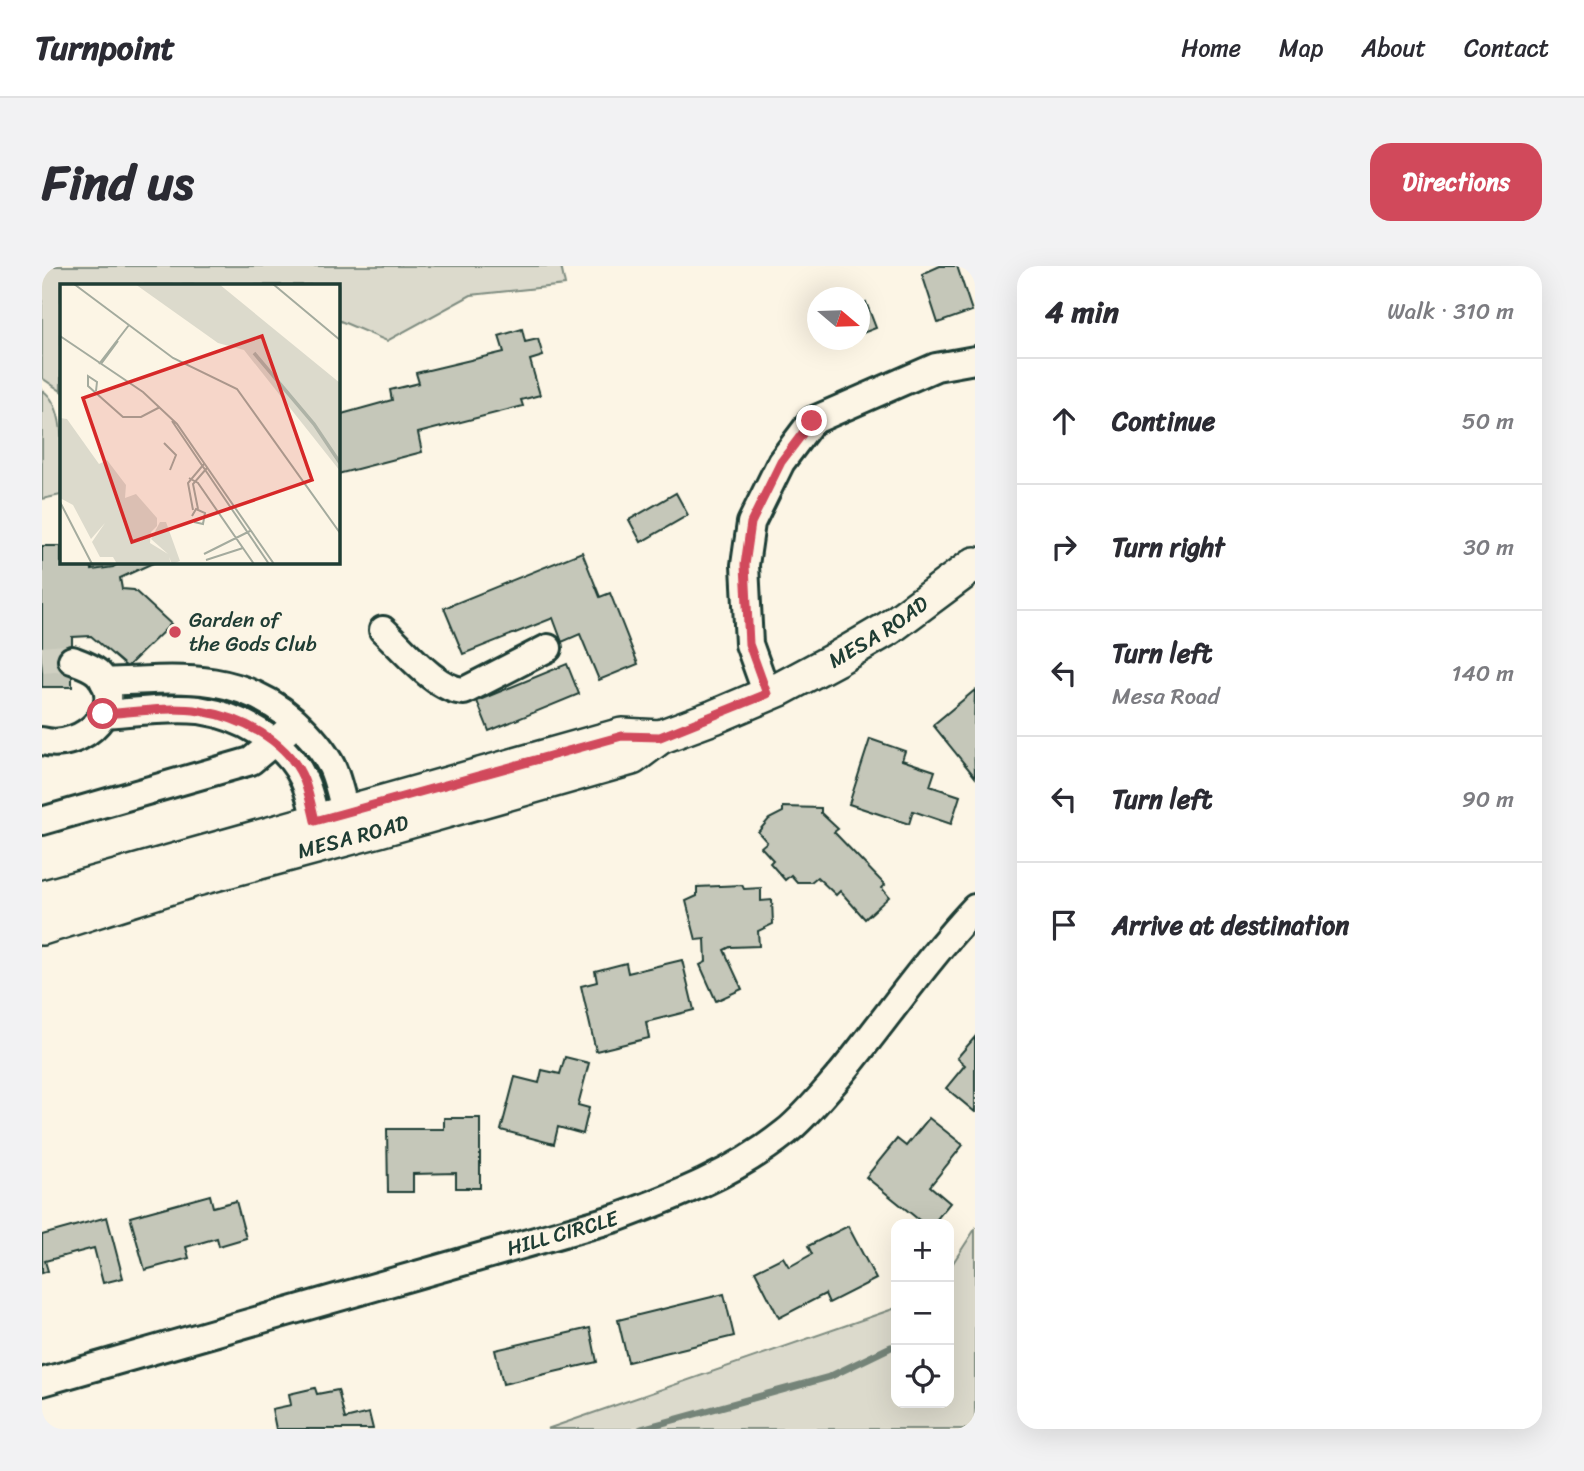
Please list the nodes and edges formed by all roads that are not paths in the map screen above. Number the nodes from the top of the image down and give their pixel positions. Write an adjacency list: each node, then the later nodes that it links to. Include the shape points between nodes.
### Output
1 (975, 360): 8 (street, via 936,367 812,421 781,462 751,523 745,565 749,644)
2 (975, 564): 8 (main road, MESA ROAD, via 889,628)
3 (383, 630): 4 (street, via 436,680 456,691)
4 (548, 648)
5 (72, 660): 7 (street, via 97,672)
6 (191, 678): 7 (street); 9 (street); 11 (street, via 256,694)
7 (104, 682): 10 (street, via 107,701)
8 (767, 694): 15 (main road, MESA ROAD, via 660,737 622,736)
9 (189, 710): 10 (street); 13 (street, via 236,721)
10 (103, 714): 12 (street, via 79,739)
11 (297, 723): 13 (street); 15 (street, via 332,768)
12 (42, 741)
13 (274, 742): 14 (street, via 251,761); 15 (street, via 289,757)
14 (42, 821)
15 (333, 829): 16 (main road, MESA ROAD); 18 (main road, MESA ROAD)
16 (42, 898)
17 (975, 908): 19 (street, HILL CIRCLE, via 865,1045 789,1130 717,1177 616,1219)
18 (42, 928)
19 (42, 1382)

